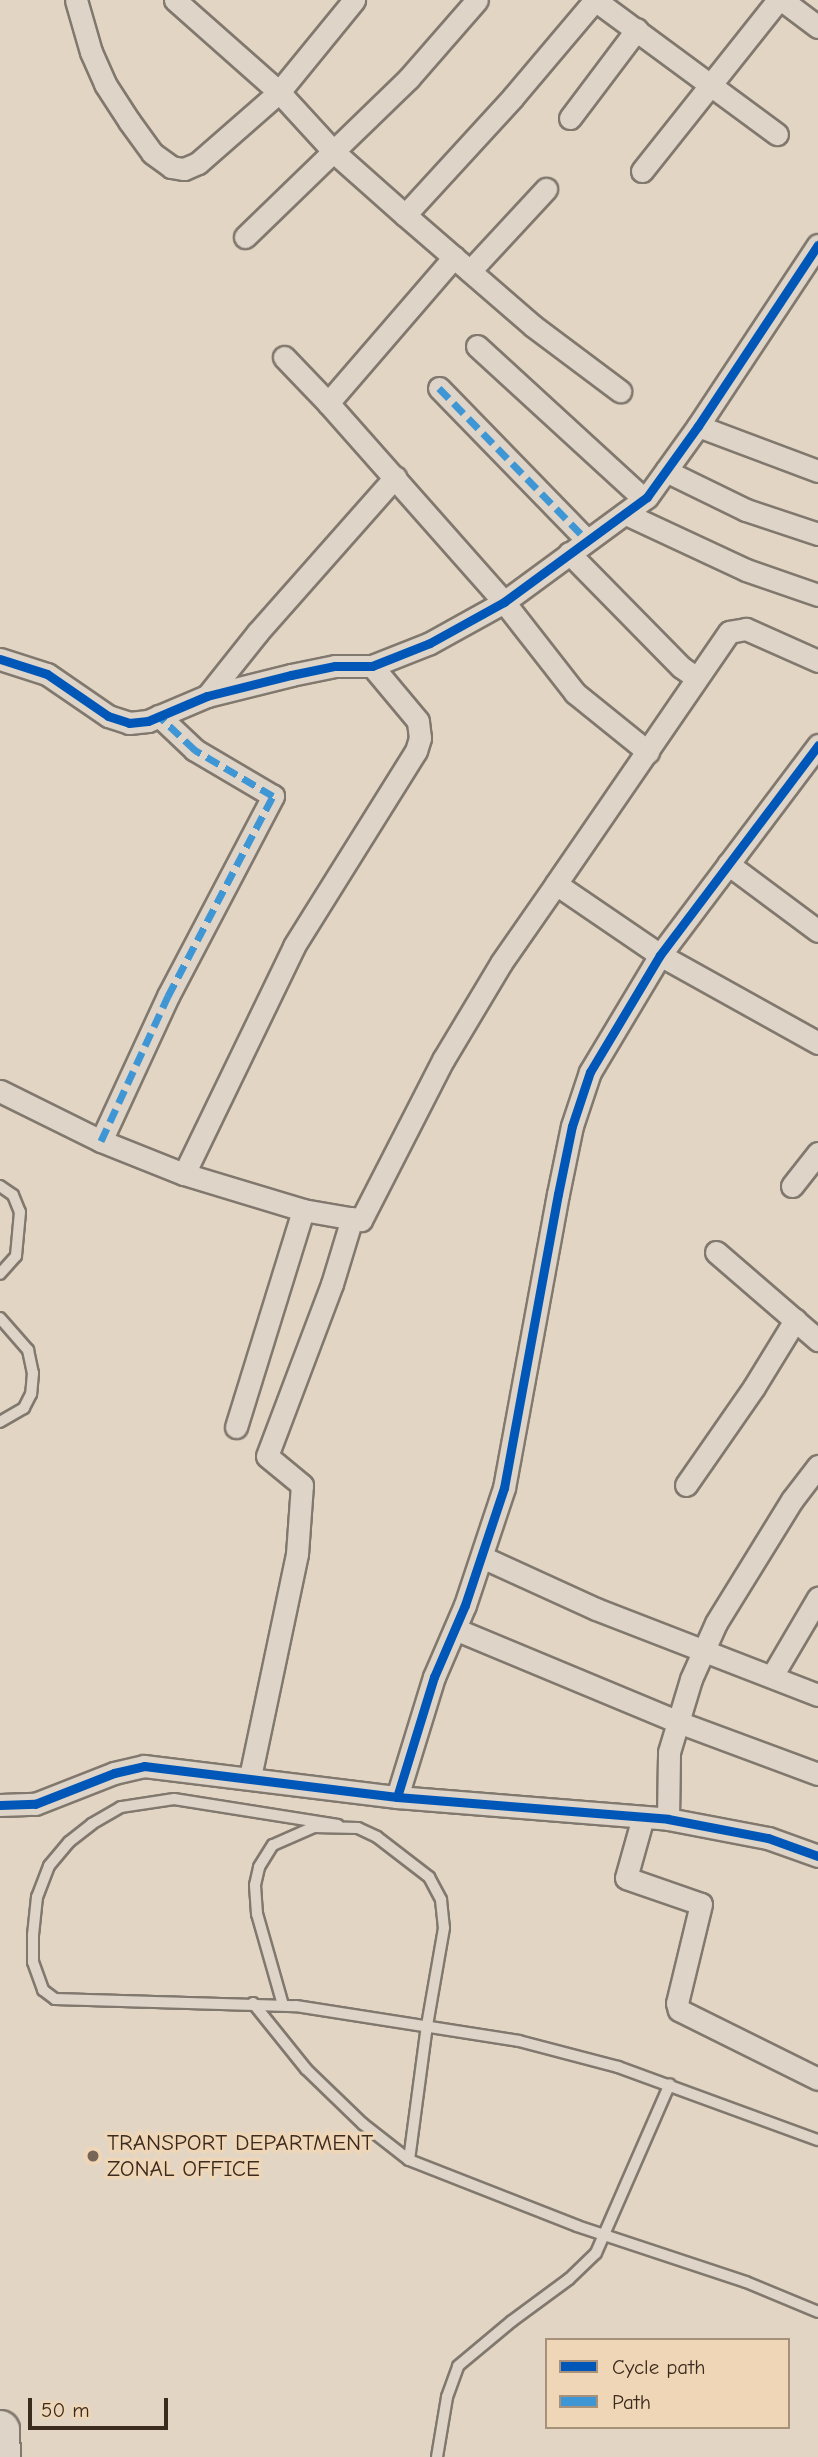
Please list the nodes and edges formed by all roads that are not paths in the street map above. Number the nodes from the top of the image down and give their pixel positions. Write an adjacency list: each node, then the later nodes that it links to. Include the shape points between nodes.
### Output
1 (75, 0): 10 (street, via 106,84 152,153 171,167 184,169 198,163)
2 (175, 0): 10 (street)
3 (354, 0): 10 (street)
4 (477, 0): 13 (street, via 409,78)
5 (595, 0): 8 (street); 16 (street)
6 (780, 0): 7 (street); 9 (street)
7 (818, 27)
8 (637, 29): 9 (street); 11 (street)
9 (712, 83): 12 (street); 14 (street)
10 (279, 92): 13 (street)
11 (570, 118)
12 (777, 134)
13 (334, 152): 16 (street); 17 (street)
14 (642, 172)
15 (546, 189): 19 (street)
16 (405, 215): 19 (street)
17 (245, 237)
18 (818, 245): 25 (street)
19 (462, 264): 23 (street, via 533,326); 24 (street)
20 (477, 346): 29 (street)
21 (284, 357): 24 (street)
22 (439, 388): 32 (street)
23 (620, 391)
24 (328, 403): 28 (street)
25 (698, 426): 26 (street); 27 (street)
26 (666, 471): 29 (street); 31 (street, via 746,510)
27 (818, 471)
28 (395, 477): 35 (street); 40 (street)
29 (644, 499): 30 (street)
30 (626, 514): 32 (street); 34 (street, via 746,570)
31 (818, 534)
32 (587, 540): 33 (street)
33 (569, 553): 35 (street); 39 (street)
34 (818, 595)
35 (504, 602): 38 (street, via 430,643); 43 (street, via 575,693)
36 (0, 659): 41 (street, via 47,674 108,716 129,723)
37 (818, 661): 39 (street, via 737,628 729,632)
38 (372, 666): 40 (street, via 335,666); 52 (street, via 418,720 416,751 294,946)
39 (697, 678): 43 (street)
40 (207, 696): 41 (street)
41 (159, 716): 50 (street, via 195,750 273,796 168,996)
42 (818, 745): 44 (street)
43 (648, 751): 45 (street)
44 (728, 863): 46 (street); 47 (street)
45 (556, 884): 47 (street); 56 (street, via 501,963 443,1060 361,1220)
46 (818, 931)
47 (660, 955): 48 (street); 66 (street, via 590,1072 572,1126 504,1488)
48 (818, 1043)
49 (0, 1091): 50 (street)
50 (101, 1141): 52 (street)
51 (818, 1153): 54 (street)
52 (184, 1174): 55 (street)
53 (0, 1186): 58 (lane, via 13,1195 20,1212 16,1256)
54 (792, 1186)
55 (303, 1210): 56 (street); 63 (street)
56 (352, 1218): 74 (street, via 267,1456 302,1485 297,1554)
57 (716, 1252): 60 (street)
58 (0, 1274)
59 (0, 1318): 62 (lane, via 27,1350 33,1373 24,1408)
60 (795, 1320): 61 (street); 65 (street)
61 (818, 1340)
62 (0, 1422)
63 (236, 1427)
64 (818, 1466): 69 (street, via 729,1600)
65 (686, 1485)
66 (482, 1557): 68 (street); 69 (street)
67 (818, 1598): 70 (street)
68 (455, 1629): 72 (street); 75 (street, via 434,1677)
69 (703, 1652): 70 (street); 72 (street)
70 (772, 1676): 71 (street)
71 (818, 1695)
72 (678, 1722): 73 (street); 78 (street, via 669,1752)
73 (818, 1774)
74 (250, 1777): 75 (street); 76 (street, via 144,1766 35,1804)
75 (397, 1797): 77 (street)
76 (0, 1805)
77 (643, 1817): 78 (street); 84 (street, via 626,1878 701,1904 679,2010)
78 (668, 1819): 80 (street, via 768,1838)
79 (338, 1825): 81 (lane, via 174,1799 142,1802 121,1807 92,1824 49,1866 37,1897 33,1962 43,1990 55,1999); 82 (lane, via 296,1833 273,1845 259,1867 257,1914); 83 (lane, via 377,1837 419,1867 441,1900 444,1928)
80 (818, 1856)
81 (253, 2003): 82 (lane); 87 (lane, via 306,2069)
82 (283, 2005): 83 (lane)
83 (426, 2025): 85 (lane, via 519,2041); 87 (lane)
84 (818, 2079)
85 (670, 2084): 86 (lane); 88 (lane)
86 (818, 2140)
87 (409, 2160): 88 (lane)
88 (605, 2236): 89 (lane, via 746,2282); 92 (lane, via 596,2253 569,2279 458,2366 447,2397)
89 (818, 2312)
90 (0, 2429): 91 (highway)
91 (1, 2457)
92 (437, 2457)

